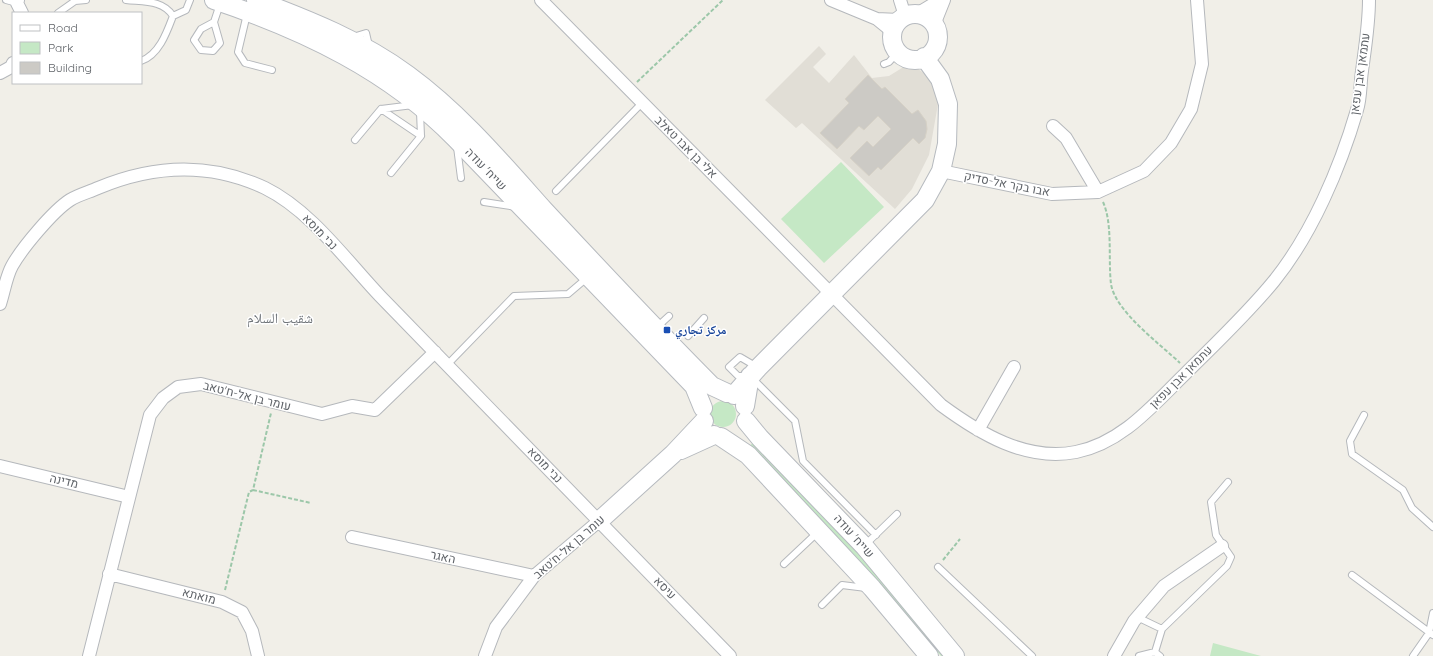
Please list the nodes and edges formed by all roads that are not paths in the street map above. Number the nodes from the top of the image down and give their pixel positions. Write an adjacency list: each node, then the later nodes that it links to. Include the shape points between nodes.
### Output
1 (86, 0): 12 (lane, via 75,1)
2 (126, 0): 13 (lane, via 153,2 168,8)
3 (190, 0): 13 (lane, via 186,10)
4 (541, 0): 24 (street, אלי בן אבו טאלב)
5 (831, 0): 14 (street, via 877,19)
6 (940, 0): 14 (street)
7 (944, 0): 16 (street)
8 (1197, 0): 35 (street, אבו בקר אל-סדיק, via 1202,64 1191,109 1171,143 1144,171)
9 (1369, 0): 50 (street, עתמאן אבן עפאן, via 1358,109 1318,210 1298,246 1274,280 1188,370 1121,434 1076,452 1052,453 1024,450)
10 (217, 1): 11 (main road, שייח' עודה); 15 (lane)
11 (252, 6): 22 (lane, via 238,52 245,63); 25 (main road, שייח' עודה, via 354,59); 47 (main road, שייח' עודה, via 349,39 409,76 451,111 504,165 598,269 663,322 712,386)
12 (59, 12)
13 (173, 16): 19 (lane, via 156,50 147,59)
14 (903, 16): 16 (main road, via 929,19); 17 (main road, via 894,46)
15 (214, 22): 15 (lane, via 201,29 194,40 201,50 213,52 220,43)
16 (934, 25): 18 (main road, via 938,40 935,47)
17 (898, 52): 18 (main road, via 910,59); 21 (lane)
18 (924, 57): 31 (main road, via 940,79 948,104 947,144)
19 (142, 60)
20 (12, 64): 23 (street)
21 (884, 64)
22 (272, 70)
23 (0, 73)
24 (642, 103): 34 (lane); 39 (street, אלי בן אבו טאלב)
25 (420, 104): 26 (lane); 28 (lane); 29 (main road, שייח' עודה)
26 (381, 109): 28 (lane); 30 (lane)
27 (1053, 126): 35 (street, via 1066,138)
28 (421, 136): 32 (lane)
29 (456, 139): 33 (lane); 37 (main road, שייח' עודה)
30 (355, 140)
31 (941, 171): 35 (street, אבו בקר אל-סדיק, via 1052,194); 39 (main road, via 925,200)
32 (391, 173)
33 (461, 178)
34 (556, 190)
35 (1098, 192)
36 (484, 202): 37 (lane)
37 (523, 208): 38 (main road, שייח' עודה)
38 (589, 276): 44 (lane, via 568,294 514,296); 49 (main road, שייח' עודה, via 694,386)
39 (832, 294): 46 (main road); 50 (street, עתמאן אבן עפאן, via 941,405)
40 (0, 304): 43 (street, נבי מוסא, via 12,266 44,224 70,200 120,179 166,169 204,169 231,175 265,188 295,207)
41 (704, 318): 42 (lane)
42 (688, 336)
43 (435, 352): 44 (street, נבי מוסא); 56 (street, עומר בן אל-ח'טאב, via 375,410 352,406 322,414 201,384 178,387 163,398 150,415)
44 (448, 364): 58 (street, נבי מוסא)
45 (1014, 367): 50 (street)
46 (754, 372): 46 (lane, via 738,376 729,367 740,357); 47 (main road); 51 (lane, via 795,421)
47 (738, 404): 49 (main road, עומר בן אל-ח'טאב, via 712,397); 49 (main road, via 742,429 736,434); 52 (main road, שייח' עודה)
48 (1364, 416): 59 (lane, via 1350,441 1352,454 1403,490 1412,508)
49 (711, 425): 58 (main road, עומר בן אל-ח'טאב, via 673,454); 60 (main road, שייח' עודה, via 748,455)
50 (978, 430)
51 (803, 461): 52 (lane, via 797,464); 54 (lane); 62 (lane)
52 (784, 463): 54 (main road, שייח' עודה)
53 (0, 466): 56 (street, מדינה)
54 (800, 479): 62 (main road, שייח' עודה)
55 (1228, 482): 63 (lane, via 1210,502 1216,535)
56 (129, 497): 66 (street, עומר בן אל-ח'טאב)
57 (897, 514): 62 (lane)
58 (600, 521): 68 (street, עומר בן אל-ח'טאב); 79 (street, עיסא)
59 (1433, 527)
60 (820, 531): 64 (lane); 69 (main road, שייח' עודה)
61 (352, 537): 68 (street, האגר)
62 (870, 540): 81 (main road, שייח' עודה)
63 (1222, 546): 72 (street, via 1164,586); 73 (lane, via 1231,557 1227,566)
64 (784, 564)
65 (938, 567): 82 (lane)
66 (109, 574): 76 (street, עומר בן אל-ח'טאב); 77 (street, מואתא, via 222,602 242,612 252,631)
67 (1352, 575): 74 (lane)
68 (534, 576): 78 (street, עומר בן אל-ח'טאב, via 496,627)
69 (872, 588): 70 (lane, via 842,585); 80 (main road, שייח' עודה)
70 (822, 605)
71 (1433, 613): 74 (lane)
72 (1137, 617): 73 (lane); 83 (street)
73 (1162, 629): 75 (lane)
74 (1431, 634): 85 (lane)
75 (1157, 654): 84 (lane)
76 (89, 656)
77 (258, 656)
78 (485, 656)
79 (730, 656)
80 (929, 656)
81 (955, 656)
82 (1032, 656)
83 (1114, 656)
84 (1140, 656)
85 (1413, 656)

